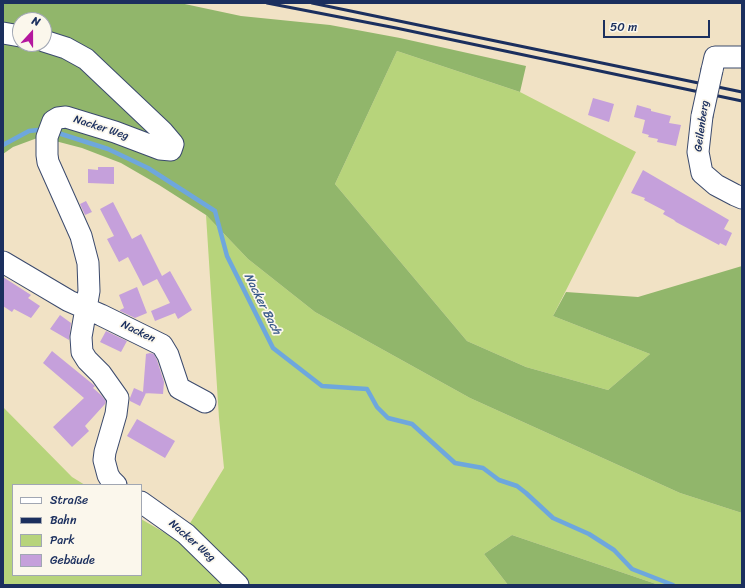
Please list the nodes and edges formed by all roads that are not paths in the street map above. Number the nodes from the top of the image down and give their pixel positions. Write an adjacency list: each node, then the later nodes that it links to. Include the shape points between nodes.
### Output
1 (52, 44): 5 (street, Nacker Weg, via 86,59 173,144 171,150 160,149 69,118 58,118 51,124 47,137 48,162 81,236 89,275)
2 (742, 57): 3 (street, Geilenberg, bridge, via 713,63 702,116 698,152 702,173 716,185)
3 (742, 198)
4 (3, 262): 5 (street)
5 (87, 309): 6 (street, Nacken, via 162,345 168,355 178,388); 7 (street, Nacker Weg, via 81,337 82,352 101,374 119,402 104,460 108,475)
6 (204, 402)
7 (115, 484)
8 (142, 503): 9 (street, Nacker Weg, via 186,534)
9 (238, 585)

